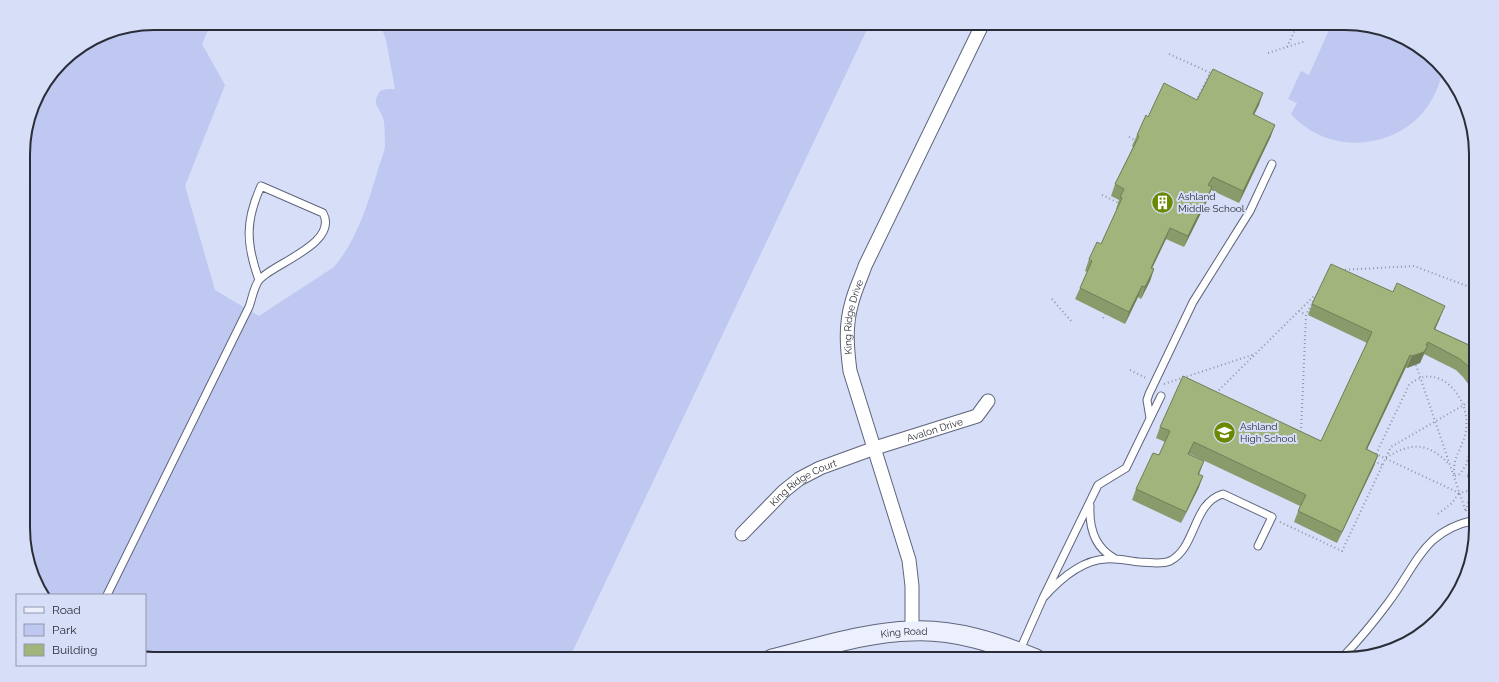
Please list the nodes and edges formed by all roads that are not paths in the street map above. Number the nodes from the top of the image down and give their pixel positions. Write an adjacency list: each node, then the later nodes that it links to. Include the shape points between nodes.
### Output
1 (980, 30): 7 (street, King Ridge Drive, via 865,266 852,302 847,343 850,371)
2 (1272, 164): 6 (lane, via 1250,211 1193,302 1149,394 1147,400)
3 (259, 280): 3 (lane, via 249,246 249,229 251,212 261,186 323,213 326,220 325,230 316,240 291,260 270,270); 13 (lane, via 249,308)
4 (1161, 396): 6 (lane)
5 (988, 401): 7 (street, Avalon Drive, via 977,416)
6 (1150, 418): 8 (lane, via 1126,468 1098,485)
7 (875, 448): 10 (street, King Ridge Court, via 799,478); 15 (street, King Ridge Drive, via 909,560)
8 (1090, 501): 12 (lane, via 1094,536 1103,550); 14 (lane)
9 (1469, 521): 19 (lane, via 1448,529 1427,545 1389,602)
10 (742, 534)
11 (1258, 546): 12 (lane, via 1272,517 1223,494 1210,500 1204,507 1183,550 1174,559 1160,564)
12 (1115, 559): 14 (lane, via 1094,561 1083,566 1054,585)
13 (107, 594)
14 (1043, 598): 18 (lane)
15 (912, 631): 16 (street, King Road, via 874,635); 17 (street, King Road, via 934,631 974,638)
16 (802, 652)
17 (1018, 652)
18 (1028, 652)
19 (1347, 652)

